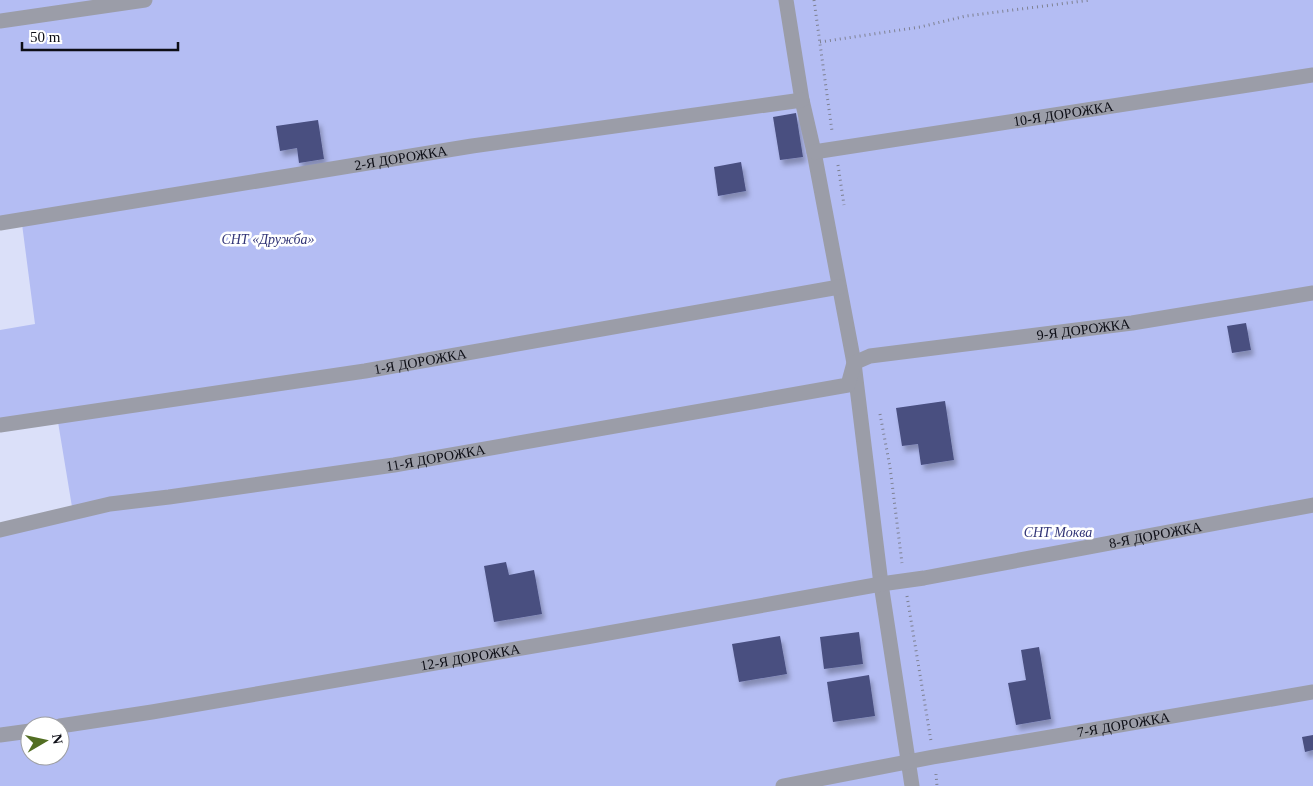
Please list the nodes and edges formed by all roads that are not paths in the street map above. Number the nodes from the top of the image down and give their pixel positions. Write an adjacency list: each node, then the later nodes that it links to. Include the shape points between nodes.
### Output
1 (145, 0): 3 (street)
2 (786, 0): 5 (street)
3 (0, 21)
4 (1313, 76): 6 (street, 10-Я ДОРОЖКА)
5 (802, 100): 6 (street); 7 (street, 2-Я ДОРОЖКА, via 482,145)
6 (814, 152): 8 (street)
7 (0, 223)
8 (839, 287): 10 (street); 11 (street, 1-Я ДОРОЖКА, via 365,371)
9 (1313, 293): 10 (street, 9-Я ДОРОЖКА, via 1132,323 892,352)
10 (854, 363): 13 (street, 11-Я ДОРОЖКА, via 848,386 394,465 110,504); 14 (street)
11 (0, 425)
12 (1313, 505): 14 (street, 8-Я ДОРОЖКА)
13 (0, 530)
14 (880, 584): 16 (street, 12-Я ДОРОЖКА, via 595,636); 19 (street)
15 (1313, 692): 19 (street, 7-Я ДОРОЖКА)
16 (70, 724)
17 (20, 732): 18 (street)
18 (0, 735)
19 (908, 763): 20 (street, 7-Я ДОРОЖКА); 21 (street)
20 (783, 786)
21 (912, 786)

